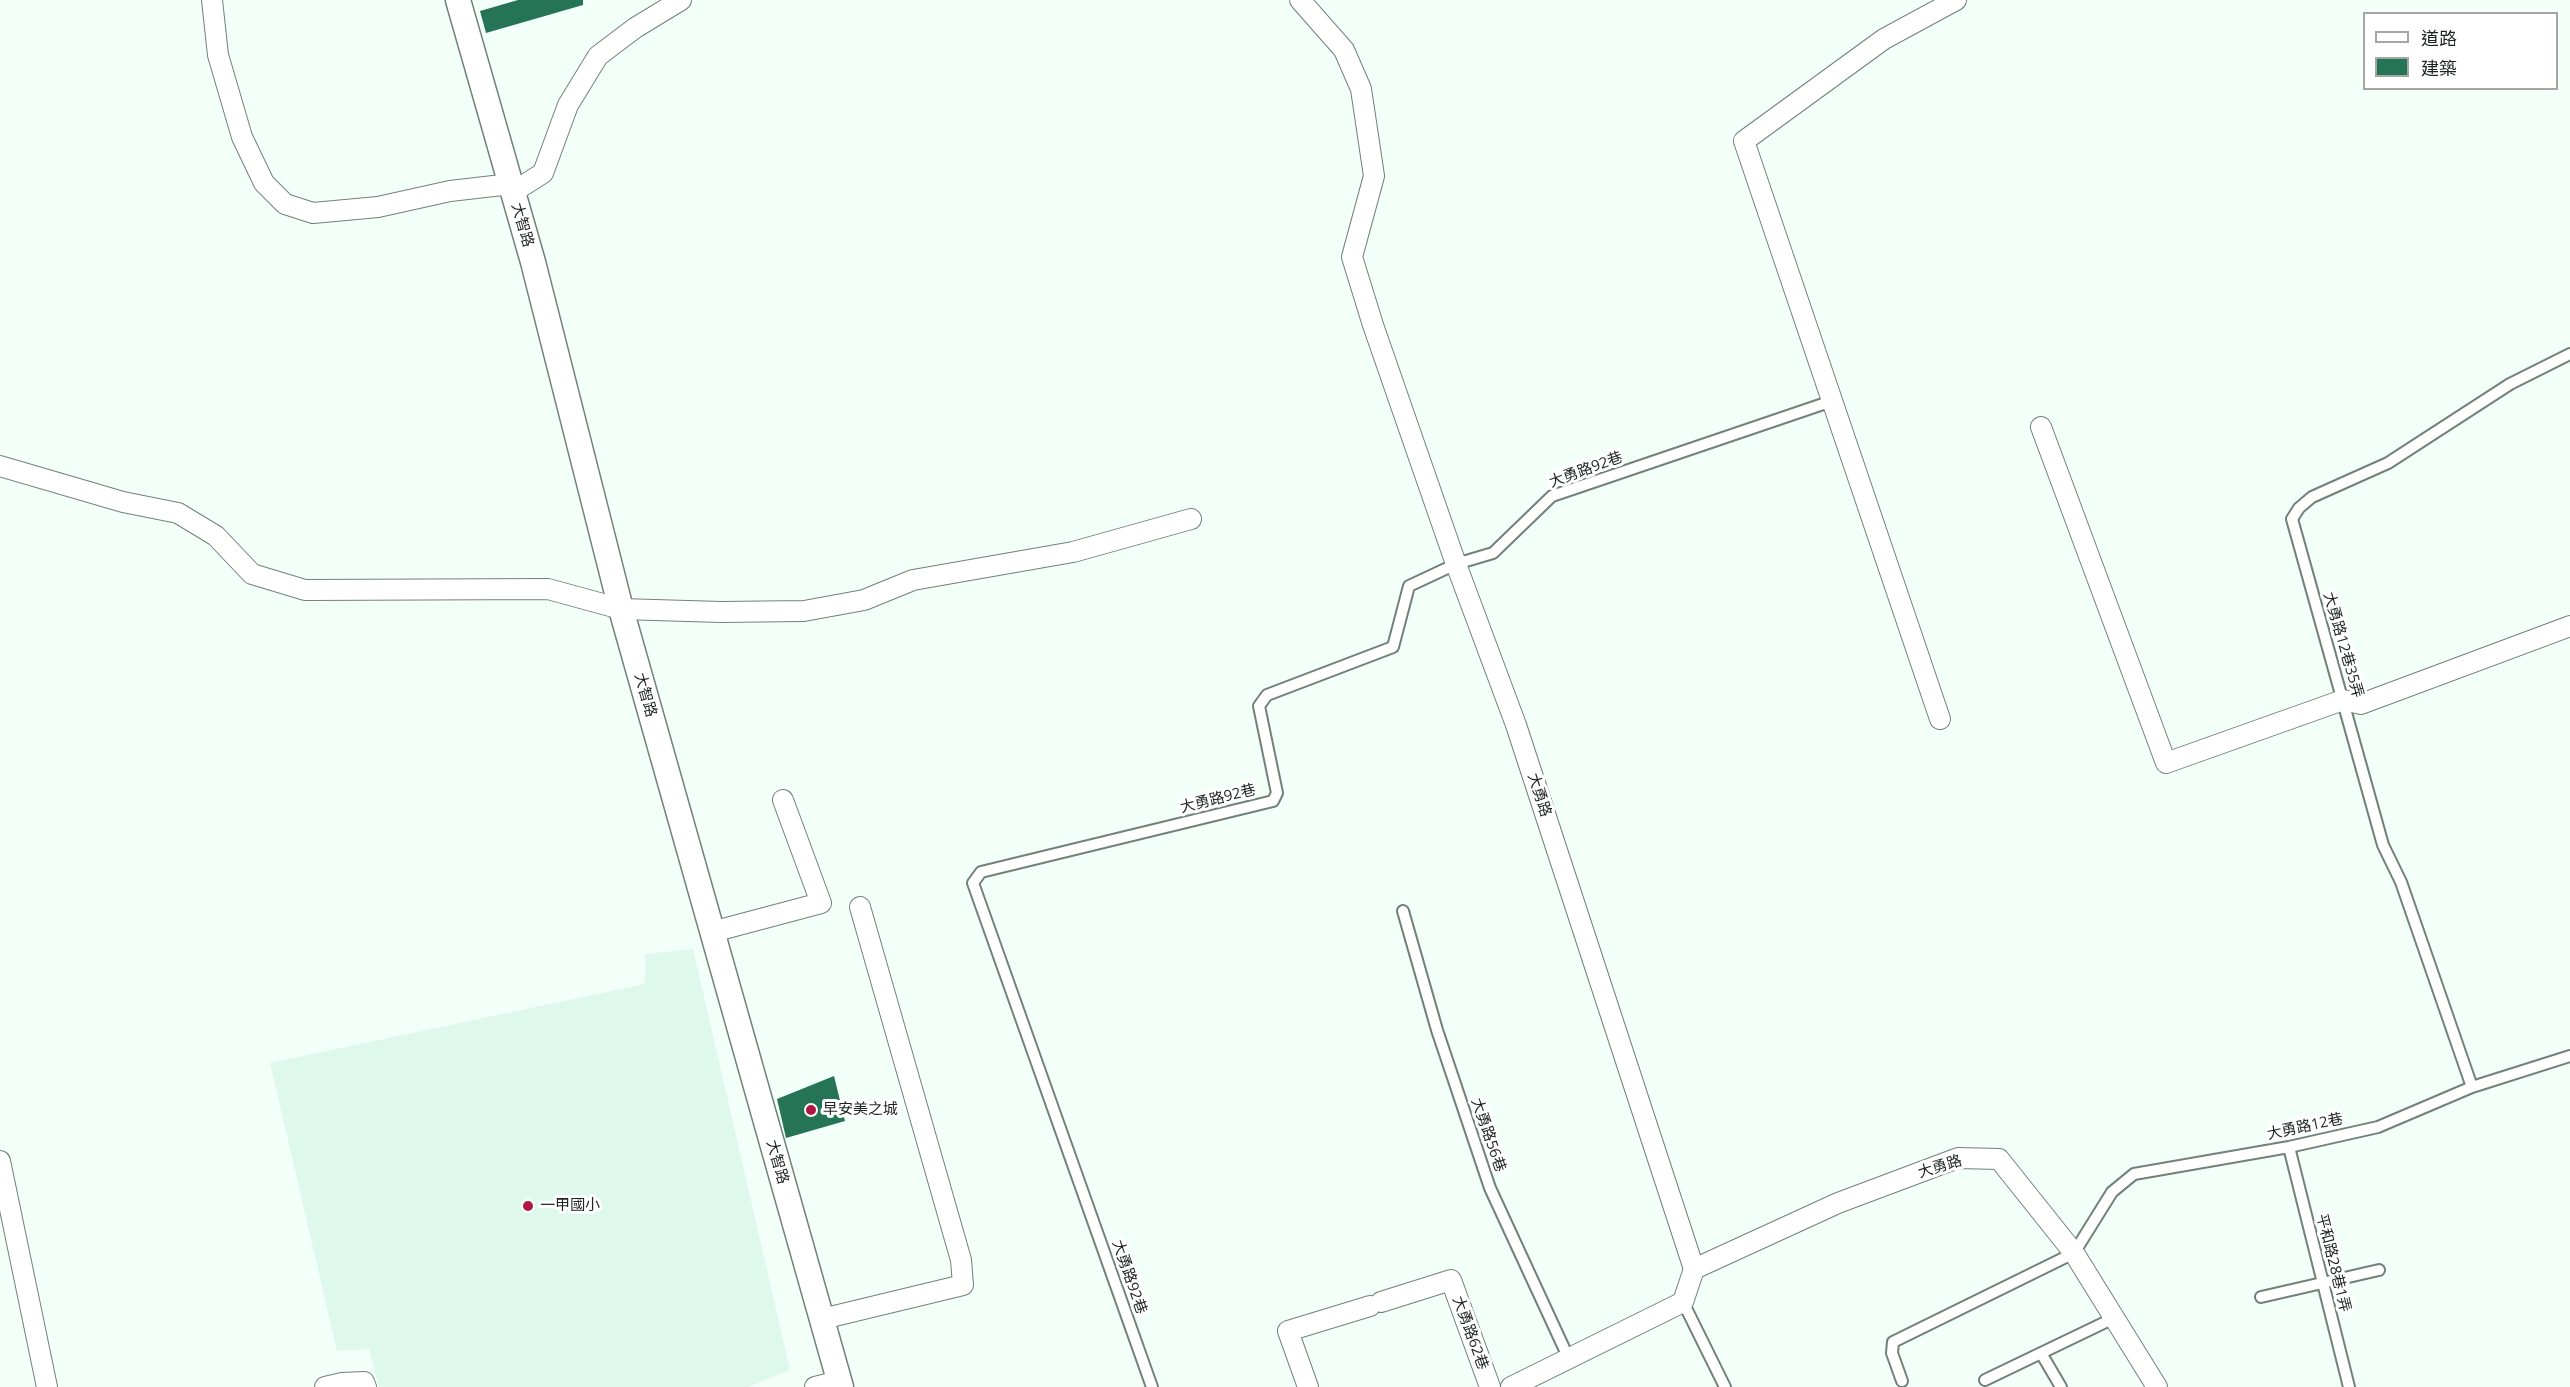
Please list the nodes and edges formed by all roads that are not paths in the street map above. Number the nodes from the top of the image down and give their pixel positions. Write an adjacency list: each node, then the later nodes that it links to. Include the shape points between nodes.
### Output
1 (212, 0): 6 (street, via 218,56 242,137 264,183 285,204 313,213 378,207 450,191)
2 (458, 0): 6 (street, 大智路)
3 (681, 0): 6 (street, via 598,56 568,105 543,173)
4 (1300, 0): 12 (street, 大勇路, via 1344,50 1361,89 1374,176 1352,257)
5 (1956, 0): 8 (street, via 1884,39 1744,141)
6 (512, 188): 13 (street, 大智路)
7 (2570, 354): 15 (lane, 大勇路12巷35弄, via 2510,384 2388,463 2312,497 2298,508 2292,519)
8 (1832, 401): 12 (lane, 大勇路92巷, via 1552,496 1493,553); 16 (street)
9 (2041, 427): 15 (street, via 2166,763)
10 (0, 466): 13 (street, via 123,502 178,513 216,536 252,574 305,590 548,589)
11 (1191, 519): 13 (street, via 1073,552 913,580 864,600 804,611)
12 (1456, 564): 26 (street, 大勇路, via 1516,725); 43 (lane, 大勇路92巷, via 1409,586 1393,647 1267,695 1259,706 1277,793 1273,801 981,872 973,883)
13 (621, 609): 20 (street, 大智路)
14 (2570, 626): 15 (street, via 2361,704)
15 (2343, 700): 22 (lane, 大勇路12巷35弄, via 2383,845 2401,882)
16 (1940, 719)
17 (783, 800): 20 (street, via 821,903)
18 (860, 907): 32 (street, via 962,1260 963,1285)
19 (1403, 911): 34 (lane, 大勇路56巷, via 1437,1030 1490,1188)
20 (712, 932): 32 (street, 大智路)
21 (2570, 1056): 22 (lane, 大勇路12巷)
22 (2472, 1087): 23 (lane, 大勇路12巷, via 2378,1127)
23 (2289, 1147): 25 (lane, 大勇路12巷, via 2134,1174 2112,1192); 28 (lane, 平和路28巷1弄)
24 (0, 1161): 39 (street)
25 (2074, 1252): 26 (street, 大勇路, via 2000,1160 1958,1158 1838,1203); 31 (street, 大勇路); 36 (lane, via 1893,1342 1892,1353)
26 (1694, 1269): 30 (street)
27 (2379, 1270): 28 (lane)
28 (2322, 1284): 29 (lane); 49 (lane, 平和路28巷1弄)
29 (2261, 1297)
30 (1683, 1302): 34 (street); 46 (lane)
31 (2114, 1318): 33 (lane); 48 (street, 大勇路)
32 (822, 1319): 37 (street, 大智路)
33 (2041, 1353): 35 (lane); 47 (lane)
34 (1569, 1359): 38 (street)
35 (1984, 1380)
36 (1902, 1381)
37 (840, 1384): 42 (street)
38 (1514, 1386)
39 (47, 1387)
40 (325, 1387): 41 (street, via 364,1382)
41 (366, 1387)
42 (815, 1387)
43 (1152, 1387)
44 (1308, 1387): 45 (street, 大勇路62巷, via 1288,1331 1451,1280)
45 (1490, 1387)
46 (1725, 1387)
47 (2061, 1387)
48 (2157, 1387)
49 (2349, 1387)

